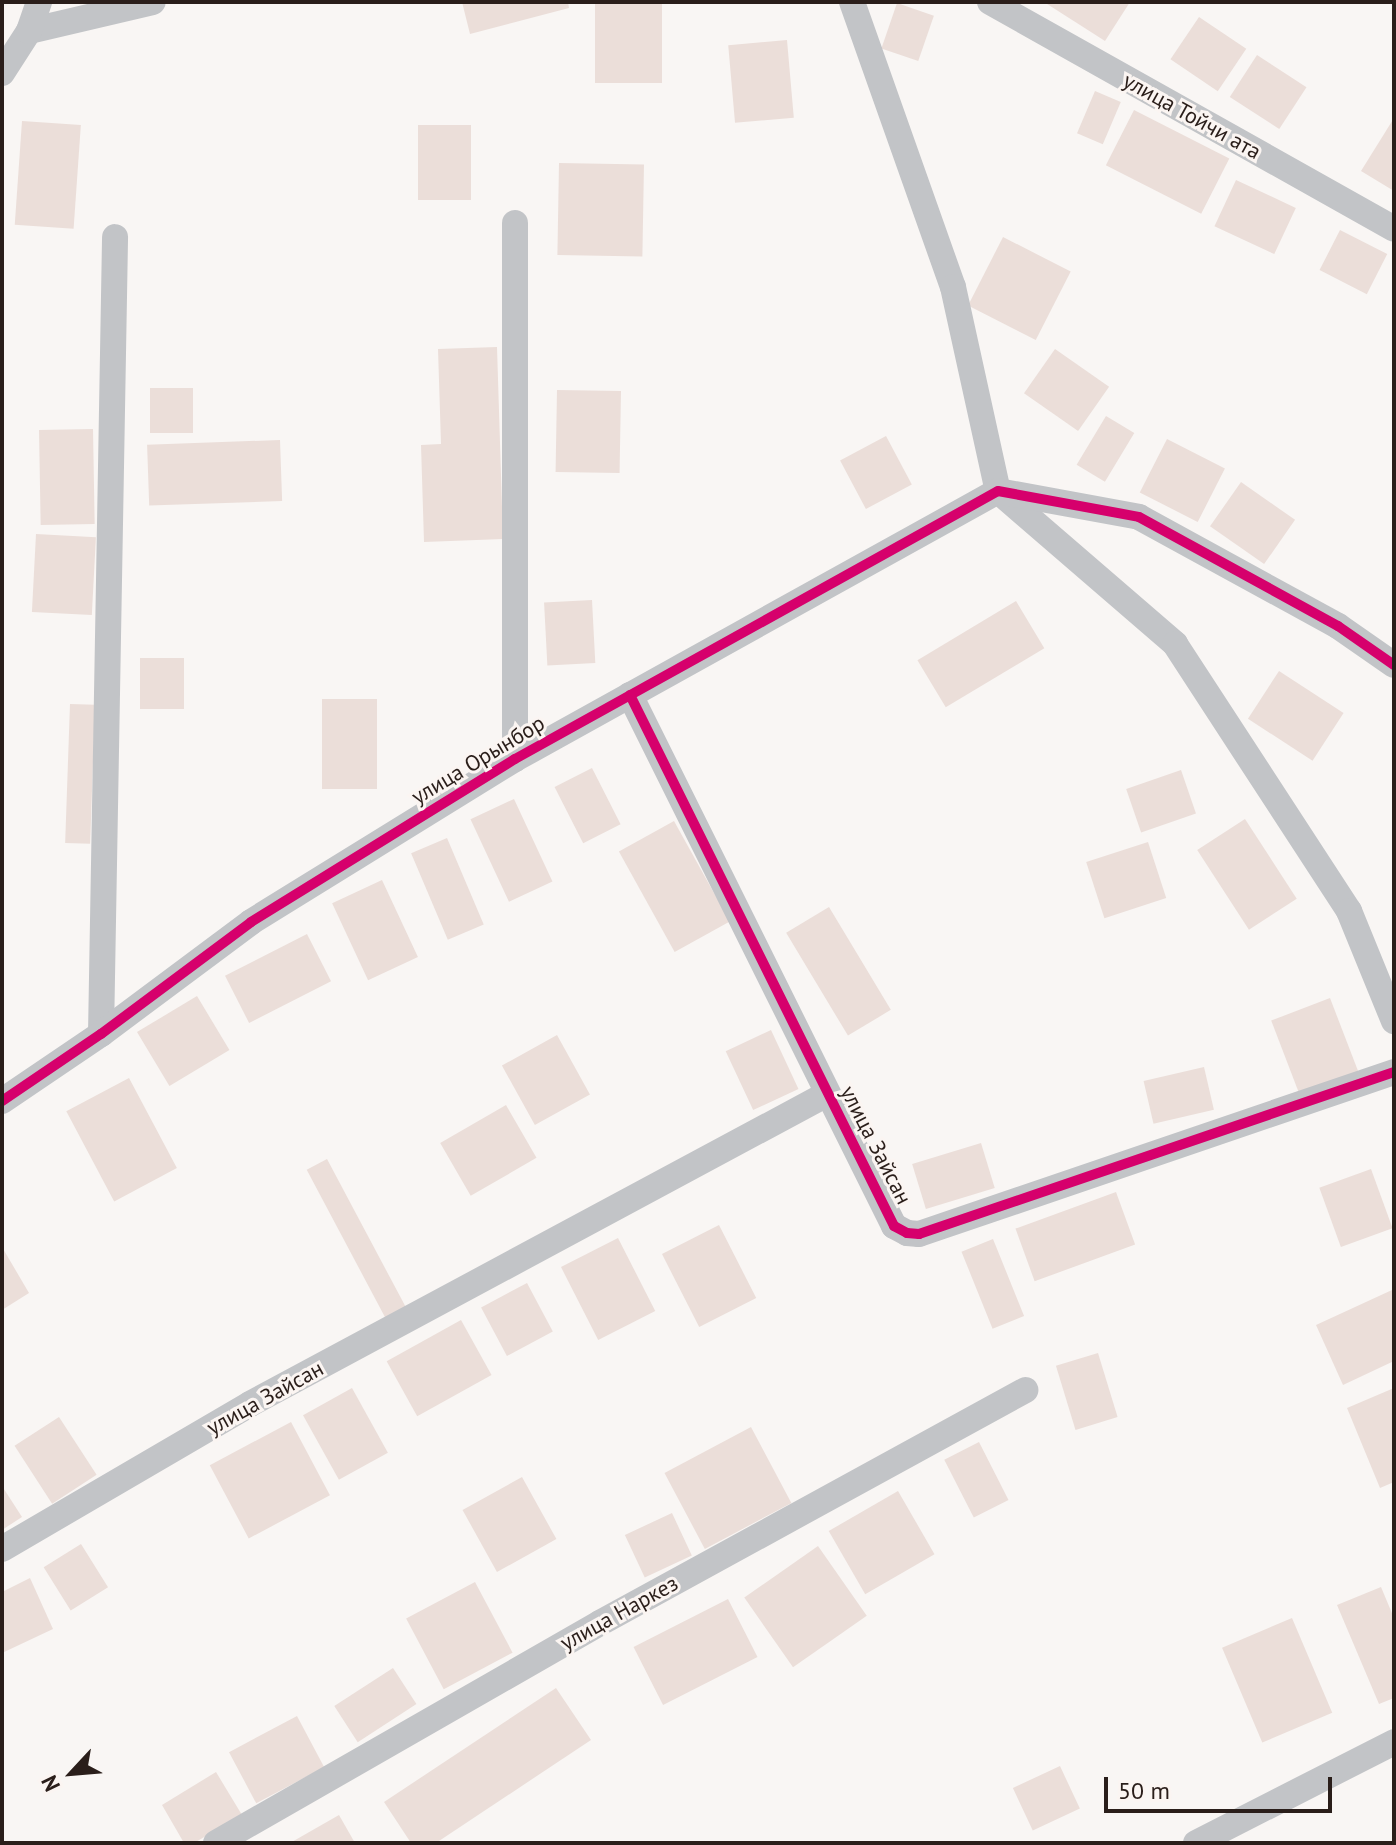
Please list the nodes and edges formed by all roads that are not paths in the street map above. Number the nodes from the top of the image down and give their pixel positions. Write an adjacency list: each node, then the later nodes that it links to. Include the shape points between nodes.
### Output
1 (39, 2): 5 (street)
2 (153, 2): 5 (street)
3 (852, 2): 10 (street, via 953,287)
4 (990, 2): 8 (street, улица Тойчи ата)
5 (29, 31): 6 (street)
6 (2, 73)
7 (515, 223): 13 (street, улица Орынбор)
8 (1394, 229)
9 (115, 237): 15 (street)
10 (998, 491): 11 (street, via 1139,517 1338,626); 12 (street, улица Орынбор); 14 (street, via 1175,644 1349,911)
11 (1394, 665)
12 (630, 695): 13 (street, улица Орынбор); 17 (street, улица Зайсан)
13 (515, 759): 15 (street, улица Орынбор, via 251,922)
14 (1394, 1021)
15 (101, 1034): 18 (street, улица Орынбор)
16 (1394, 1072): 17 (street, улица Зайсан, via 919,1234 894,1226)
17 (827, 1094): 20 (street, улица Зайсан, via 250,1404)
18 (2, 1101)
19 (1025, 1390): 22 (street, улица Наркез, via 600,1623)
20 (2, 1549)
21 (1394, 1742): 23 (street)
22 (216, 1843)
23 (1196, 1843)

